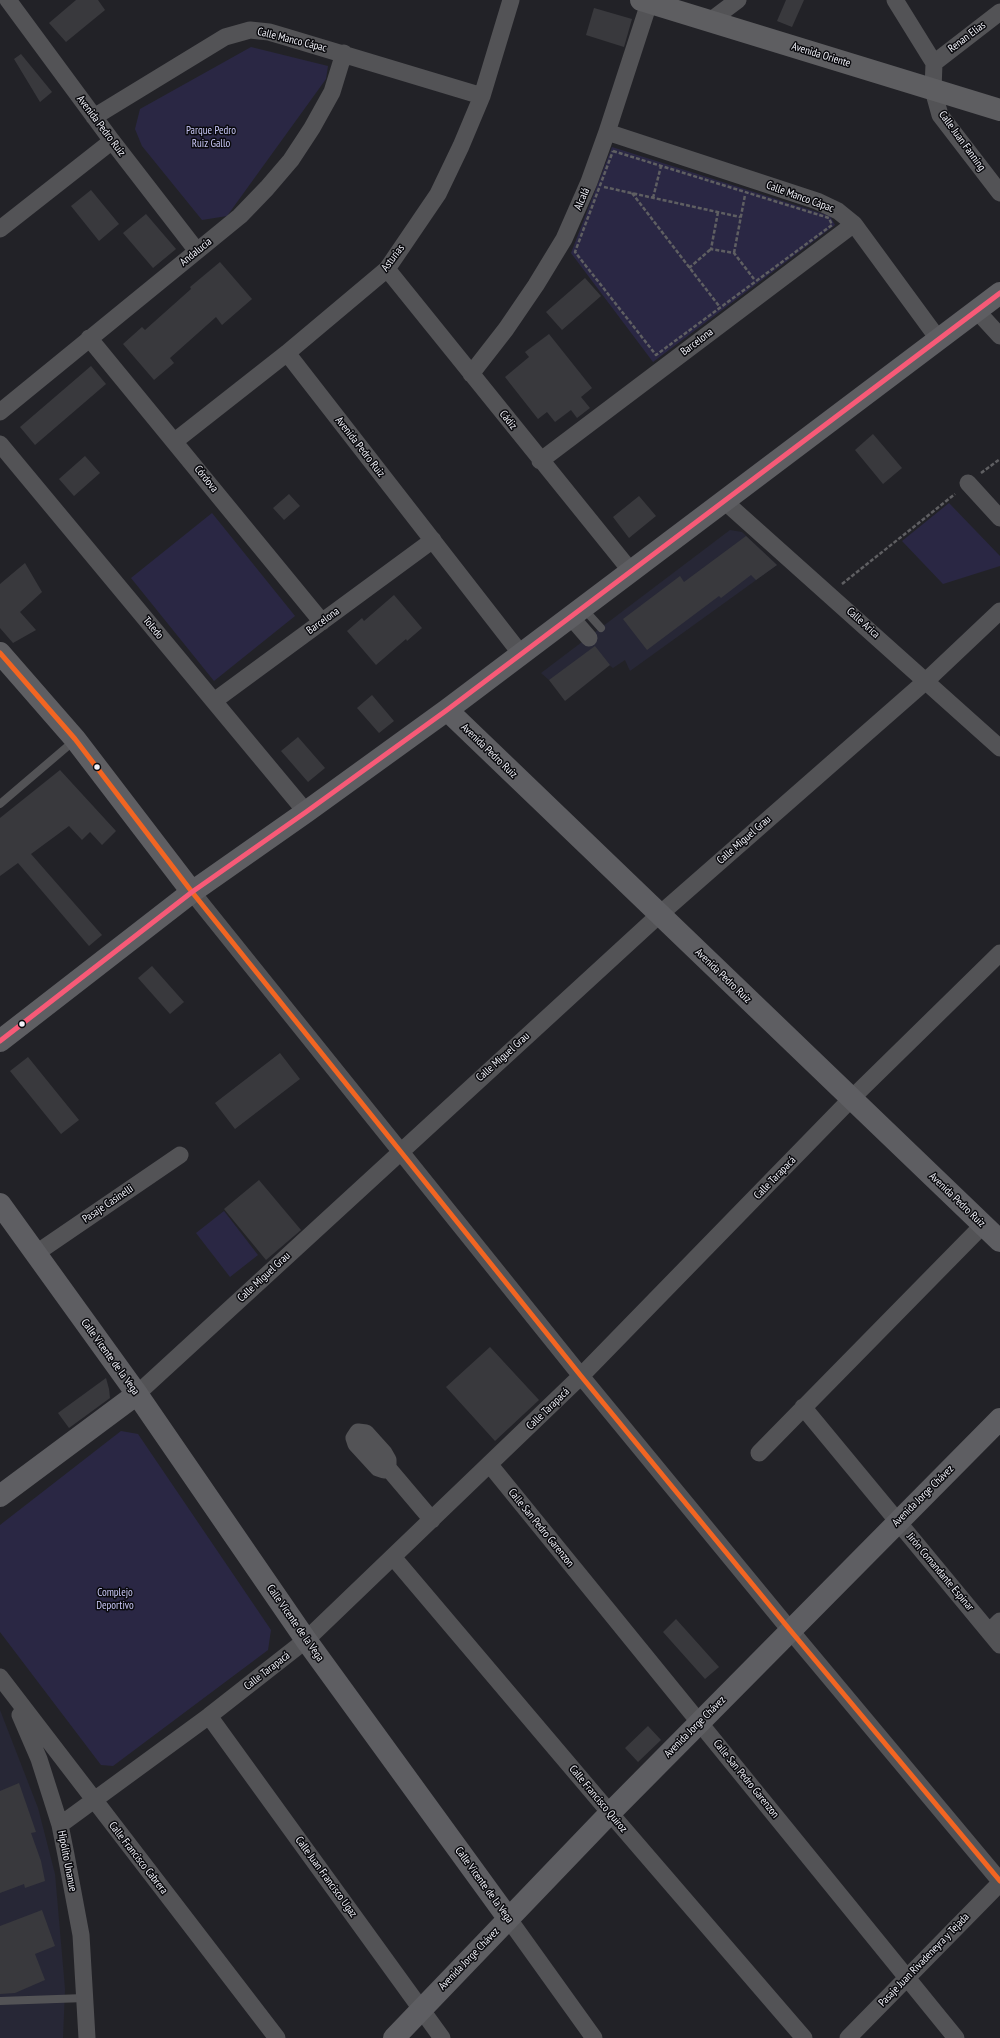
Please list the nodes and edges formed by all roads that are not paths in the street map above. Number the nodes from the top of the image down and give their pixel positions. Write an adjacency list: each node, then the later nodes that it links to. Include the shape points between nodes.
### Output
1 (8, 0): 13 (street, Avenida Pedro Ruiz)
2 (511, 0): 11 (street, Asturias)
3 (738, 0): 7 (street)
4 (895, 0): 9 (street)
5 (647, 1): 7 (main road, Avenida Oriente); 14 (street, Alcalá)
6 (1000, 12): 9 (street, Renan Elias)
7 (710, 21): 10 (main road, Avenida Oriente)
8 (344, 54): 11 (street, Calle Manco Cápac); 13 (street, Calle Manco Cápac, via 269,32 250,30 225,37); 19 (street, Andalucía, via 332,92 291,160 240,216)
9 (934, 63): 10 (street, Calle Juan Fanning)
10 (933, 90): 12 (main road, Avenida Oriente); 16 (street, Calle Juan Fanning, via 940,115)
11 (482, 96): 20 (street, Asturias, via 438,194)
12 (1000, 110)
13 (94, 117): 15 (street, Avenida Pedro Ruiz)
14 (607, 132): 17 (street, Calle Manco Cápac, via 817,201 838,211); 27 (street, Alcalá, via 564,239 510,323)
15 (112, 141): 18 (street); 19 (street, Avenida Pedro Ruiz)
16 (1000, 193)
17 (854, 224): 25 (street, Calle Manco Cápac); 31 (street, Barcelona)
18 (0, 229)
19 (197, 251): 24 (street, Andalucía)
20 (387, 269): 26 (street, Asturias); 27 (street, Cádiz)
21 (1000, 293): 22 (street)
22 (977, 312): 23 (street); 25 (street)
23 (1000, 336)
24 (89, 338): 28 (street, Andalucía); 29 (street, Córdova)
25 (939, 340): 33 (street)
26 (287, 353): 29 (street, Asturias); 35 (street, Avenida Pedro Ruiz)
27 (471, 374): 31 (street, Cádiz)
28 (0, 412)
29 (175, 441): 39 (street, Córdova)
30 (0, 444): 44 (street, Toledo)
31 (540, 461): 36 (street, Cádiz)
32 (968, 483): 34 (street)
33 (724, 500): 36 (street); 43 (street, Calle Arica)
34 (1000, 518)
35 (433, 540): 39 (street, Barcelona); 42 (street, Avenida Pedro Ruiz)
36 (630, 570): 38 (street)
37 (1000, 611): 43 (street, Calle Miguel Grau)
38 (576, 612): 40 (street); 42 (street)
39 (322, 622): 44 (street, Barcelona)
40 (595, 633)
41 (0, 653): 46 (street)
42 (521, 654): 45 (street)
43 (926, 680): 47 (street, Calle Arica); 51 (street, Calle Miguel Grau)
44 (214, 701): 49 (street, Toledo)
45 (446, 710): 49 (street); 51 (street, Avenida Pedro Ruiz)
46 (75, 739): 48 (lane); 50 (street)
47 (1000, 748)
48 (0, 804)
49 (306, 812): 50 (street)
50 (192, 892): 53 (street); 55 (street)
51 (659, 915): 54 (street, Avenida Pedro Ruiz); 55 (street, Calle Miguel Grau)
52 (1000, 953): 54 (street, Calle Tarapacá)
53 (0, 1041)
54 (851, 1099): 58 (street, Avenida Pedro Ruiz); 61 (street, Calle Tarapacá)
55 (401, 1151): 61 (street); 62 (street, Calle Miguel Grau)
56 (180, 1154): 60 (street, Pasaje Casinelli)
57 (0, 1204): 60 (street, Calle Vicente de la Vega)
58 (983, 1225): 59 (street, Avenida Pedro Ruiz); 63 (street)
59 (1000, 1241)
60 (36, 1254): 62 (street, Calle Vicente de la Vega)
61 (582, 1376): 66 (street, Calle Tarapacá); 73 (street)
62 (137, 1394): 68 (street, Calle Miguel Grau); 74 (street, Calle Vicente de la Vega)
63 (803, 1407): 65 (street); 70 (street, Jirón Comandante Espinar)
64 (1000, 1419): 70 (street, Avenida Jorge Chávez)
65 (759, 1453)
66 (490, 1465): 69 (street, Calle Tarapacá); 79 (street, Calle San Pedro Garenzon)
67 (388, 1468): 69 (street)
68 (0, 1496)
69 (432, 1520): 71 (street, Calle Tarapacá)
70 (898, 1522): 72 (street, Jirón Comandante Espinar); 73 (street, Avenida Jorge Chávez)
71 (393, 1557): 74 (street, Calle Tarapacá); 81 (street, Calle Francisco Quiroz)
72 (994, 1626): 75 (street, Jirón Comandante Espinar)
73 (790, 1630): 79 (street, Avenida Jorge Chávez); 83 (street)
74 (306, 1640): 78 (street, Calle Tarapacá); 84 (street, Calle Vicente de la Vega)
75 (1000, 1645)
76 (0, 1677): 77 (street, Calle Francisco Cabrera)
77 (11, 1693): 80 (street, Calle Francisco Cabrera); 82 (street, Hipólito Unanue, via 39,1759)
78 (208, 1716): 80 (street, Calle Tarapacá); 88 (street, Calle Juan Francisco Ugaz)
79 (700, 1722): 81 (street, Avenida Jorge Chávez); 85 (street, Calle San Pedro Garenzon)
80 (94, 1800): 82 (street, Calle Tarapacá); 90 (street, Calle Francisco Cabrera)
81 (610, 1813): 84 (street, Avenida Jorge Chávez); 94 (street, Calle Francisco Quiroz)
82 (60, 1825): 86 (street, Hipólito Unanue, via 81,1935)
83 (1000, 1882): 85 (street, Pasaje Juan Rivadeneyra y Tejada)
84 (508, 1918): 88 (street, Avenida Jorge Chávez); 93 (street, Calle Vicente de la Vega)
85 (907, 1977): 95 (street, Pasaje Juan Rivadeneyra y Tejada); 96 (street, Calle San Pedro Garenzon)
86 (85, 1998): 87 (lane); 89 (street, Hipólito Unanue)
87 (0, 2001)
88 (422, 2009): 91 (street, Avenida Jorge Chávez); 92 (street, Calle Juan Francisco Ugaz)
89 (87, 2038)
90 (277, 2038)
91 (394, 2038)
92 (442, 2038)
93 (594, 2038)
94 (804, 2038)
95 (848, 2038)
96 (956, 2038)

